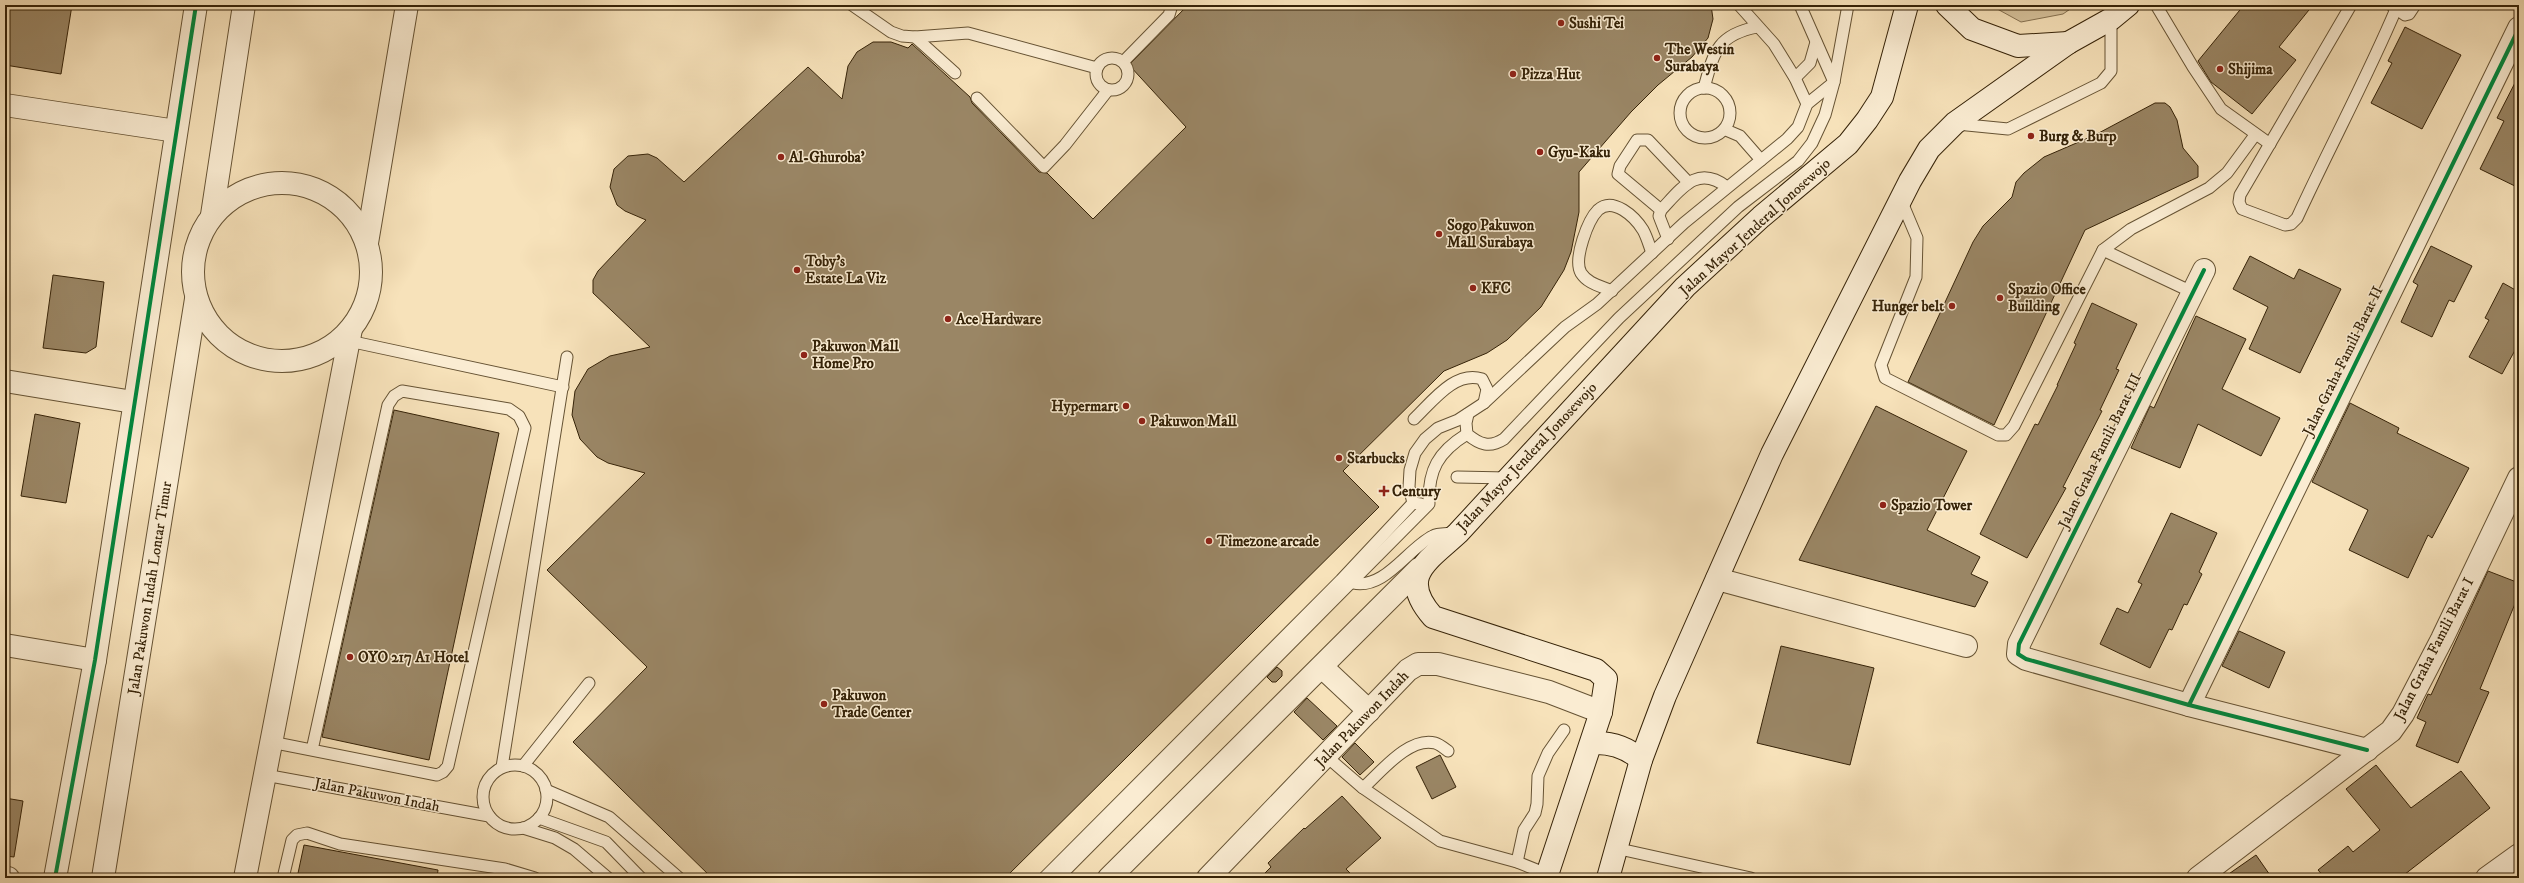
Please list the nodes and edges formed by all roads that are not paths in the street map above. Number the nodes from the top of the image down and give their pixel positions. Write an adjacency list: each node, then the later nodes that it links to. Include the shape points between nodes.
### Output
1 (196, 5): 34 (street)
2 (244, 5): 42 (street)
3 (407, 5): 44 (street)
4 (852, 5): 19 (lane, via 890,32)
5 (1171, 5): 22 (lane, via 1166,14)
6 (1739, 5): 17 (lane)
7 (1800, 5): 20 (lane)
8 (1848, 5): 26 (lane)
9 (1907, 5): 63 (street, Jalan Mayor Jenderal Jonosewojo, via 1882,97 1848,144 1761,217 1685,287)
10 (1947, 5): 21 (street, via 1972,29 2018,46)
11 (2128, 5): 16 (street)
12 (2156, 5): 35 (lane, via 2221,109)
13 (2351, 5): 36 (lane)
14 (2415, 5): 15 (lane, via 2409,14)
15 (2393, 7): 36 (lane, via 2372,65 2342,121 2297,218 2290,224 2280,224 2242,209 2239,202 2240,194)
16 (2111, 19): 21 (street); 32 (lane, via 2111,71 2101,83 2008,130)
17 (1757, 27): 25 (lane, via 1774,44); 27 (lane, via 1738,31 1714,52)
18 (2519, 28): 76 (street, Jalan Graha Famili Barat II)
19 (915, 37): 23 (lane, via 968,33); 24 (lane)
20 (1816, 41): 25 (lane, via 1810,63); 26 (lane)
21 (2068, 43): 32 (street)
22 (1122, 61): 23 (lane, via 1112,57 1103,60); 28 (lane, via 1128,67 1125,84 1117,89)
23 (1097, 68): 28 (lane, via 1098,81)
24 (956, 74)
25 (1795, 78): 30 (lane)
26 (1834, 82): 30 (lane); 60 (lane, via 1821,128 1798,161 1738,207 1625,312 1504,439 1495,444 1483,445)
27 (1704, 88): 33 (lane, via 1713,89 1727,102 1729,121); 33 (lane, via 1693,90 1686,97 1679,115 1681,124 1697,136 1717,135)
28 (1108, 90): 29 (lane, via 1065,145 1044,167)
29 (977, 98)
30 (1807, 104): 37 (lane, via 1798,127)
31 (5, 105): 34 (street)
32 (1955, 123): 40 (street, via 1929,149)
33 (1726, 130): 37 (lane, via 1740,136)
34 (176, 131): 55 (street)
35 (2255, 135): 36 (lane); 45 (lane, via 2228,173 2209,188 2176,203 2131,229)
36 (2270, 144)
37 (1761, 160): 39 (lane)
38 (1688, 182): 39 (lane, via 1708,178 1719,181); 41 (lane); 41 (lane, via 1648,140 1637,140 1620,166 1618,174)
39 (1728, 188): 43 (lane)
40 (1901, 199): 45 (lane, via 1917,238 1916,277 1880,365 1885,378 1998,435 2006,435 2014,426); 69 (street, via 1772,454)
41 (1661, 210): 43 (lane, via 1659,216)
42 (212, 214): 44 (street, via 232,196 257,186 284,182 311,187 335,200 350,214); 50 (street, via 200,234 193,255 192,277)
43 (1668, 239): 46 (lane)
44 (367, 242): 51 (street, via 372,265 370,288 364,310)
45 (2103, 250): 49 (lane)
46 (1652, 252): 48 (lane); 48 (lane, via 1643,229 1624,210 1608,206 1598,210 1585,234 1579,263 1581,272 1590,282)
47 (2204, 270): 49 (street, Jalan Graha Famili Barat III)
48 (1612, 290): 56 (lane, via 1565,327)
49 (2192, 292): 76 (street, Jalan Graha Famili Barat III, via 2019,644 2018,654 2026,659)
50 (196, 299): 51 (street, via 205,319 224,340 248,355 276,361 304,358); 103 (street, Jalan Pakuwon Indah Lontar Timur)
51 (350, 335): 54 (lane); 80 (street)
52 (567, 357): 54 (lane)
53 (5, 381): 55 (street)
54 (562, 387): 88 (lane)
55 (133, 402): 73 (street)
56 (1484, 403): 57 (lane); 58 (lane, via 1487,389 1482,379 1471,375 1453,382)
57 (1468, 414): 59 (lane); 60 (lane)
58 (1414, 419)
59 (1438, 428): 61 (lane); 65 (lane, via 1425,439 1415,453 1410,470)
60 (1467, 434): 61 (lane)
61 (1452, 444): 66 (lane, via 1440,456 1432,471)
62 (1457, 477): 63 (lane)
63 (1508, 478): 67 (street, Jalan Mayor Jenderal Jonosewojo)
64 (2519, 478): 83 (street, Jalan Graha Famili Barat I, via 2403,714 2391,731)
65 (1413, 503): 66 (lane); 110 (lane, via 1341,580)
66 (1429, 504): 70 (lane)
67 (1458, 533): 68 (street, Jalan Mayor Jenderal Jonosewojo); 70 (lane, via 1433,535 1378,579 1362,585)
68 (1419, 569): 74 (street); 78 (street, via 1417,589 1421,604 1433,617 1603,674 1606,685)
69 (1717, 579): 72 (street); 86 (street, via 1665,696)
70 (1353, 583): 111 (lane)
71 (5, 645): 73 (street)
72 (1966, 646)
73 (95, 660): 102 (street)
74 (1322, 667): 77 (street); 98 (street)
75 (589, 683): 87 (lane)
76 (2189, 705): 83 (street)
77 (1369, 711): 78 (street, Jalan Pakuwon Indah, via 1408,670 1418,664 1438,664 1549,692); 85 (street, Jalan Pakuwon Indah)
78 (1601, 712): 81 (street)
79 (1564, 730): 97 (lane, via 1548,753 1538,776 1538,804 1535,814 1524,830)
80 (271, 742): 82 (lane); 89 (street)
81 (1592, 743): 86 (street, via 1614,744); 99 (street)
82 (312, 750): 82 (lane, via 388,405 394,396 402,391 510,409 519,416 525,428 448,766 437,775)
83 (2367, 750): 115 (street, Jalan Graha Famili Barat I)
84 (1448, 751): 90 (lane, via 1435,743 1421,743 1406,748)
85 (1326, 756): 90 (lane); 112 (street, Jalan Pakuwon Indah)
86 (1641, 760): 95 (street)
87 (523, 766): 88 (lane); 91 (lane, via 534,771 542,779)
88 (502, 767): 92 (lane, via 490,778 483,792 483,805)
89 (265, 774): 92 (lane, Jalan Pakuwon Indah); 104 (street)
90 (1363, 788): 97 (lane, via 1440,841)
91 (546, 790): 93 (lane, via 546,805); 109 (lane, via 608,817)
92 (489, 816): 94 (lane, via 498,825 510,829)
93 (539, 818): 94 (lane); 108 (lane, via 606,842)
94 (523, 828): 107 (lane, via 555,838 574,849)
95 (1615, 848): 113 (street); 114 (lane)
96 (2519, 855): 116 (street)
97 (1517, 862): 99 (lane)
98 (1119, 875)
99 (1546, 876)
100 (5, 878): 101 (street)
101 (8, 878)
102 (56, 878)
103 (104, 878)
104 (245, 878)
105 (283, 878): 106 (lane, via 292,840 297,835 307,833 340,844 505,869)
106 (535, 878)
107 (608, 878)
108 (641, 878)
109 (679, 878)
110 (1044, 878)
111 (1058, 878)
112 (1208, 878)
113 (1608, 878)
114 (1751, 878)
115 (2198, 878)
116 (2487, 878)

